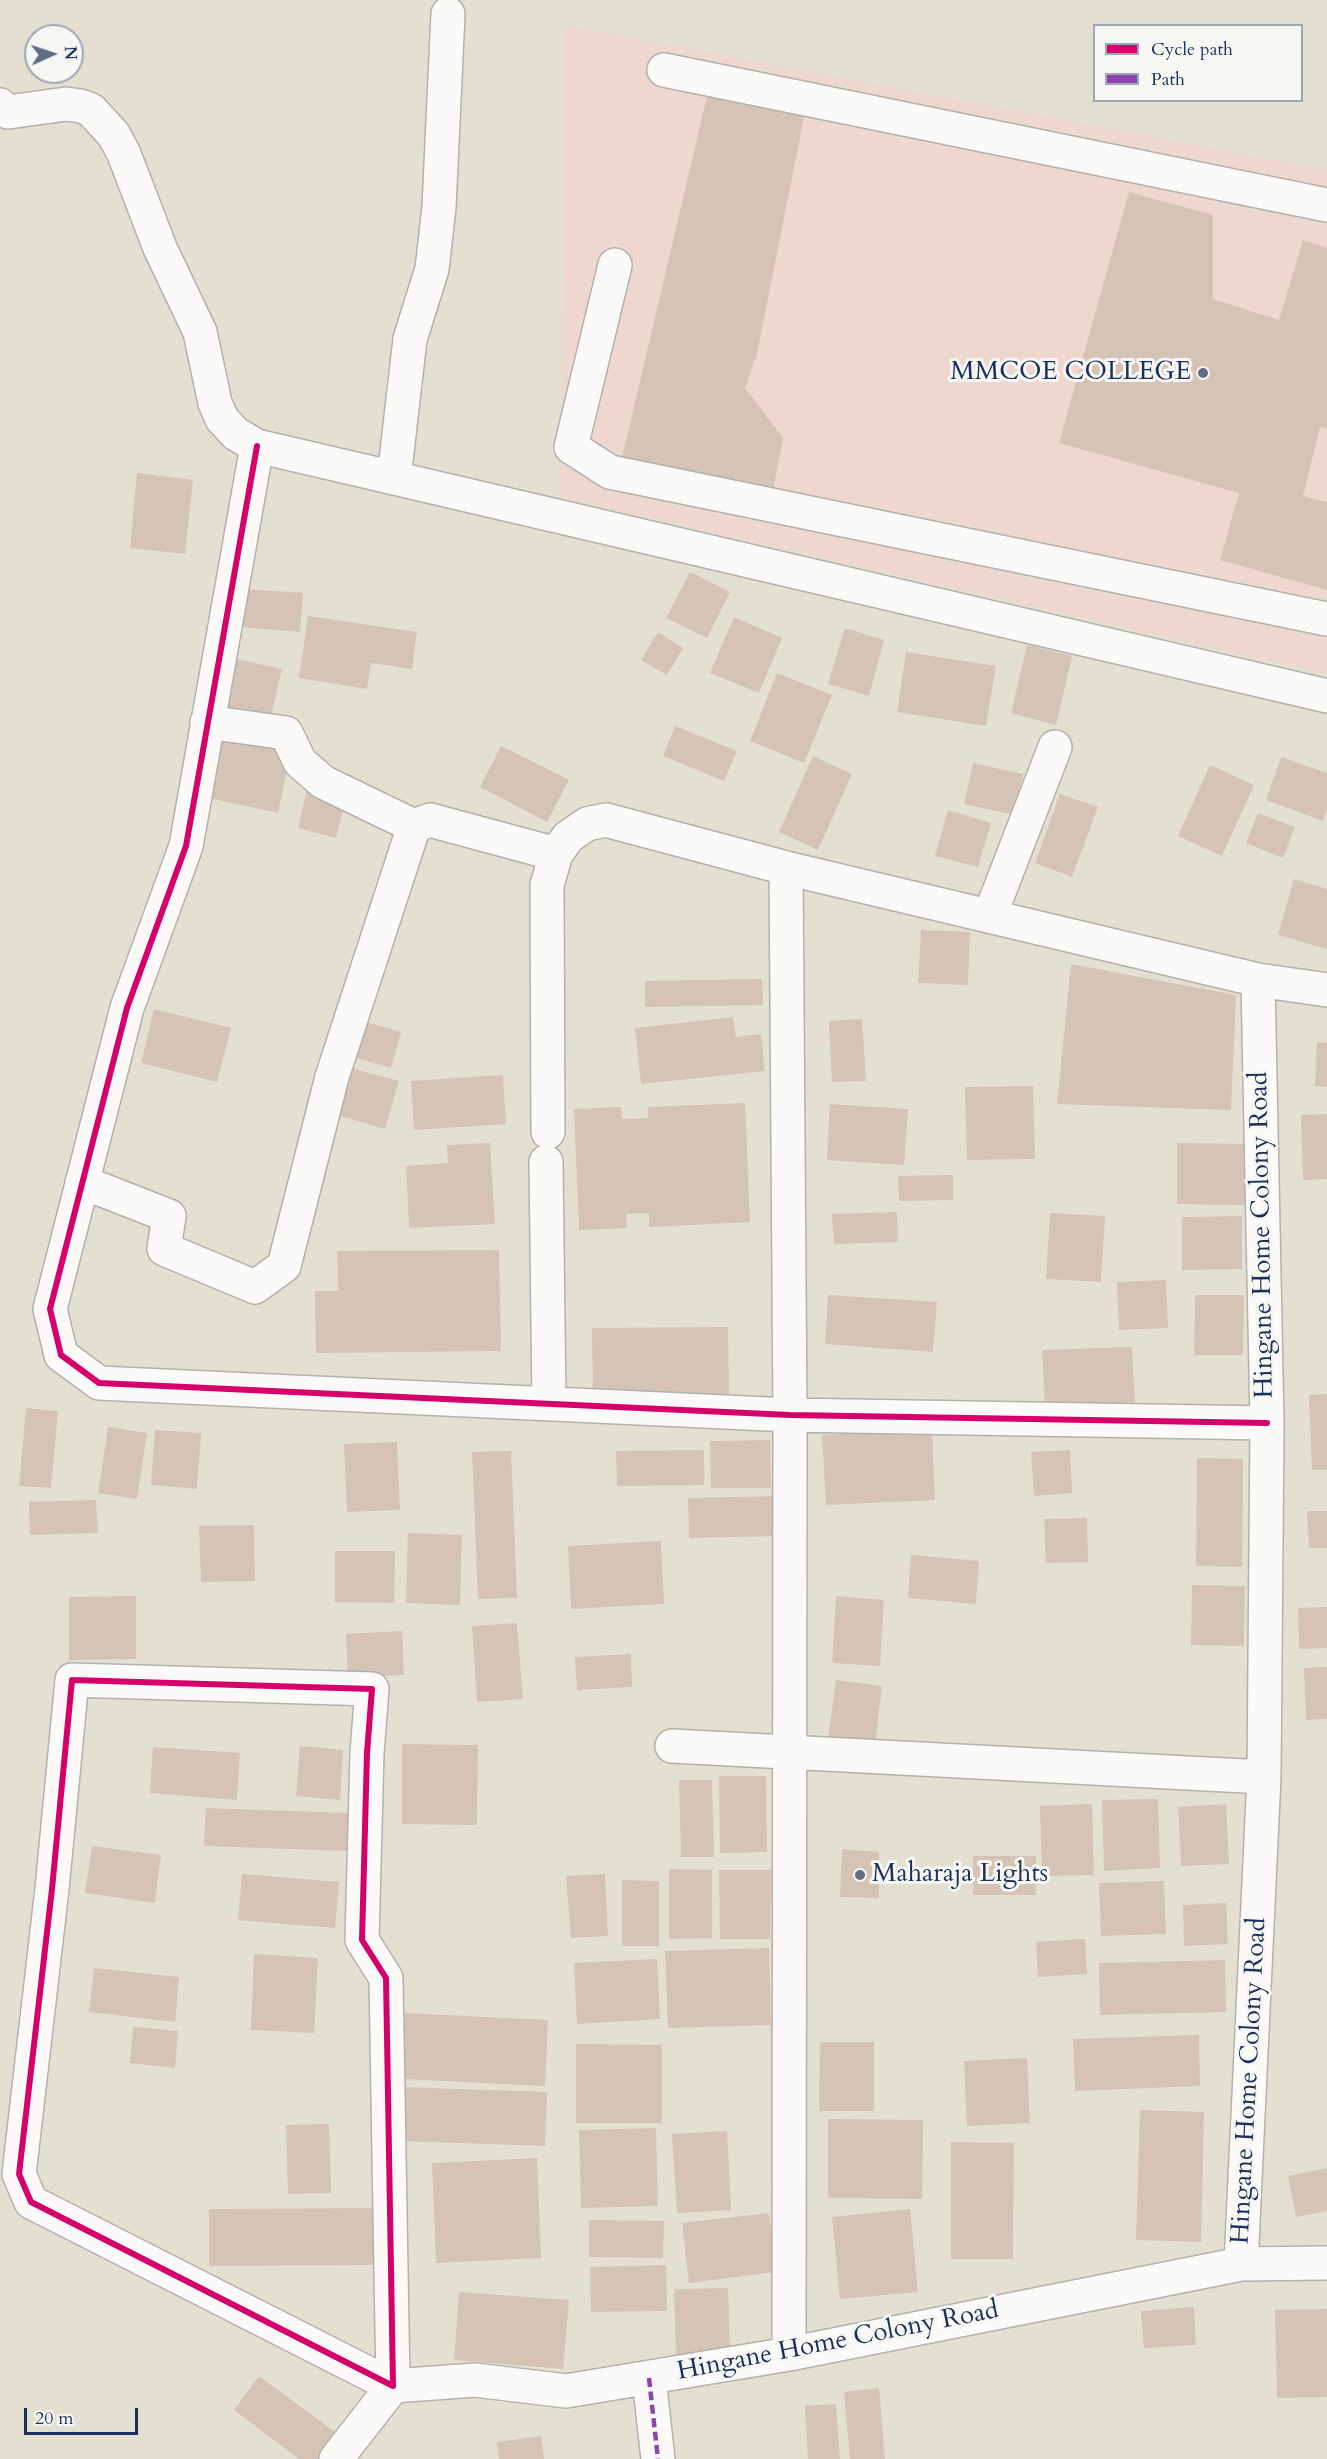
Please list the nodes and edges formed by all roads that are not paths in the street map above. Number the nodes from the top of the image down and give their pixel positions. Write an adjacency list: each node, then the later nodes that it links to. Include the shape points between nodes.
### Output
1 (448, 15): 7 (street, via 440,207 432,269 410,339)
2 (664, 69): 4 (street)
3 (0, 105): 6 (street, via 8,112 66,104 81,106 91,110 114,135 160,249 198,325 214,403 236,435)
4 (1327, 205)
5 (615, 265): 8 (street, via 572,447 610,472)
6 (257, 446): 7 (street); 10 (street)
7 (394, 478): 9 (street)
8 (1327, 619)
9 (1327, 696)
10 (207, 722): 12 (street, via 286,733 300,762 323,782); 18 (street, via 186,846 128,1008)
11 (1055, 747): 15 (street)
12 (414, 826): 13 (street, via 430,820); 18 (street, via 332,1077 284,1266 255,1287 164,1249 169,1216)
13 (556, 854): 14 (street, via 568,837 587,824 606,820); 19 (street, via 547,885)
14 (786, 868): 15 (street); 20 (street)
15 (990, 915): 16 (street)
16 (1258, 980): 17 (street); 21 (street, Hingane Home Colony Road)
17 (1327, 990)
18 (82, 1182): 19 (street, via 50,1309 61,1355 99,1383)
19 (549, 1404): 20 (street)
20 (790, 1415): 21 (street); 23 (street)
21 (1267, 1423): 24 (street, Hingane Home Colony Road)
22 (672, 1746): 23 (street)
23 (790, 1754): 24 (street); 27 (street)
24 (1264, 1777): 26 (street, Hingane Home Colony Road)
25 (1327, 2263): 26 (street)
26 (1240, 2264): 27 (street, Hingane Home Colony Road)
27 (789, 2354): 28 (street, Hingane Home Colony Road)
28 (649, 2378): 29 (street, Hingane Home Colony Road, via 566,2391 475,2380); 31 (street)
29 (393, 2386): 29 (street, via 386,1978 362,1940 372,1689 72,1680 18,2174 31,2202); 30 (street)
30 (336, 2459)
31 (658, 2459)

